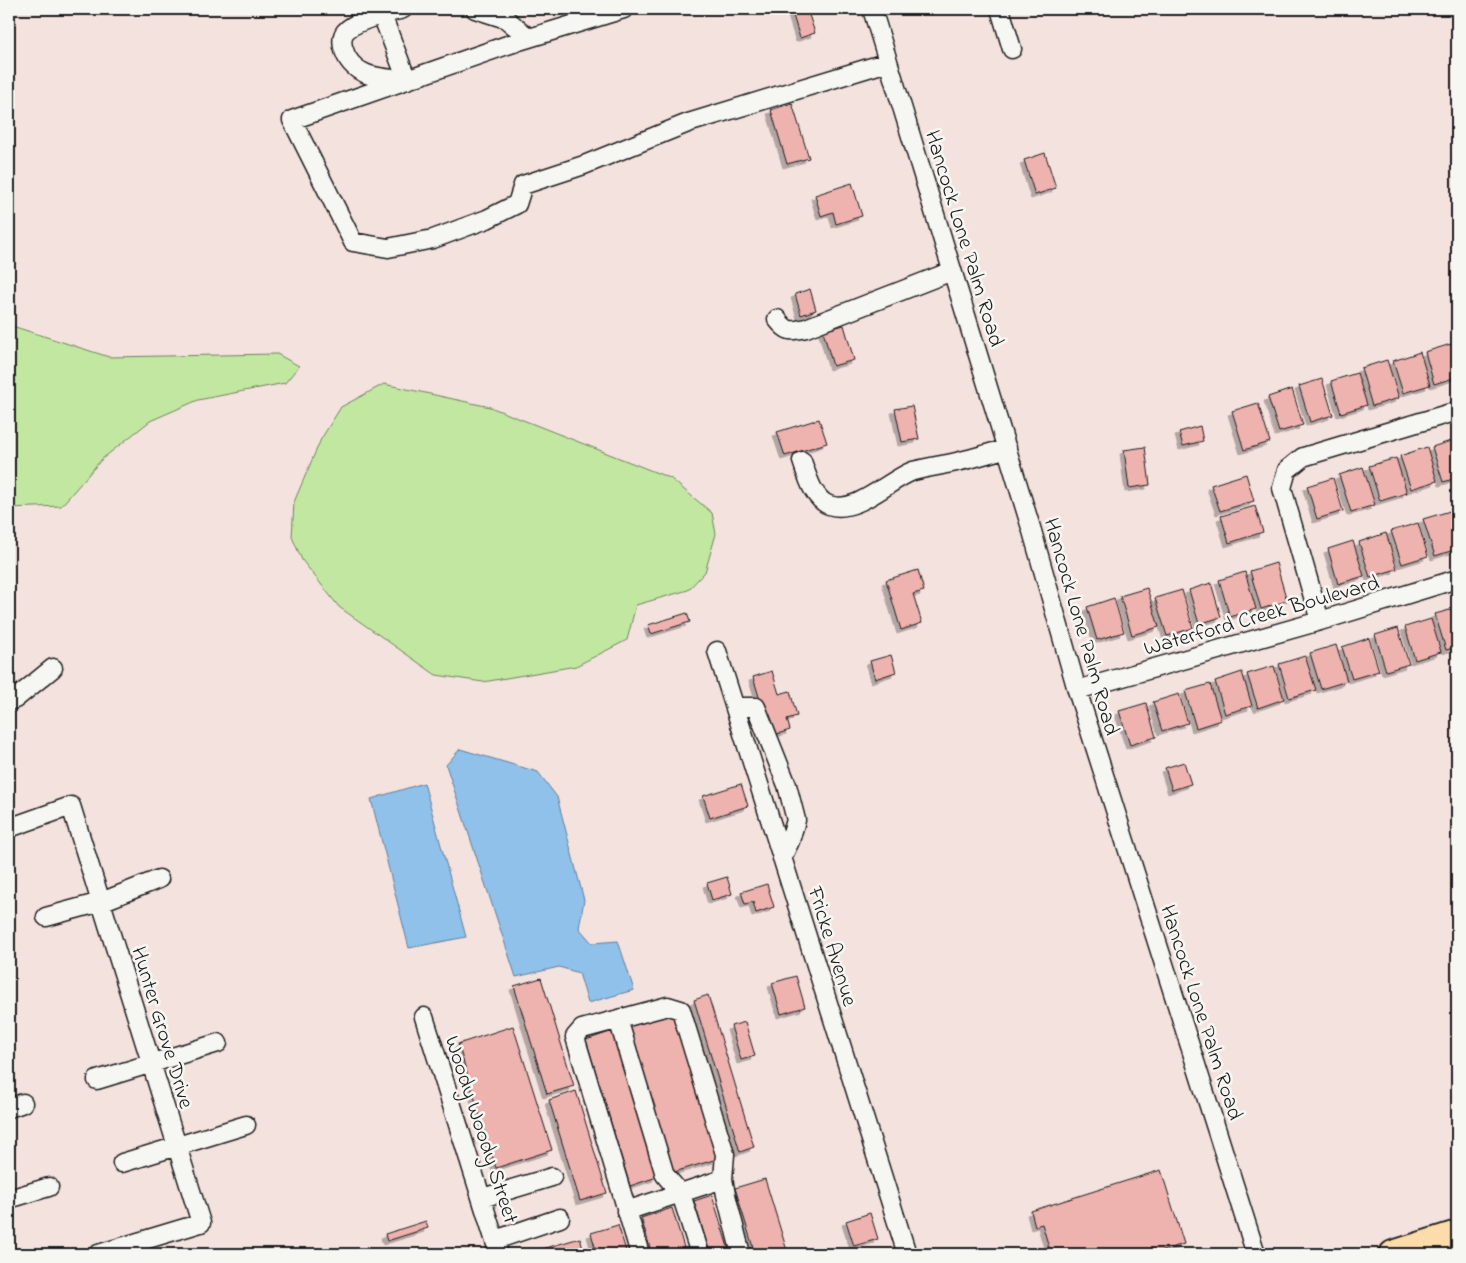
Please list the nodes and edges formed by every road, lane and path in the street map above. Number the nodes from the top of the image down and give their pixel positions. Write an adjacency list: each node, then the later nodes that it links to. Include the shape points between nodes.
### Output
1 (403, 9): 6 (street)
2 (475, 9): 7 (street, via 506,19)
3 (624, 9): 7 (street)
4 (872, 9): 9 (street, Hancock Lone Palm Road)
5 (1000, 9): 8 (street)
6 (382, 15): 10 (street); 10 (street, via 345,32 342,41 345,56 368,76)
7 (529, 38): 10 (street)
8 (1012, 49)
9 (888, 62): 10 (street, via 688,123 584,165 523,185 518,204 487,220 433,239 388,248 353,242 292,120); 11 (street, Hancock Lone Palm Road)
10 (407, 80)
11 (952, 271): 12 (street, via 806,328 785,329); 14 (street, Hancock Lone Palm Road)
12 (777, 319)
13 (1457, 411): 17 (street, via 1303,457 1287,470 1282,488)
14 (1007, 448): 15 (street, via 912,472 847,506 829,505 818,496); 20 (street, Hancock Lone Palm Road)
15 (802, 461)
16 (1457, 579): 17 (street, Waterford Creek Boulevard)
17 (1320, 621): 20 (street, Waterford Creek Boulevard)
18 (717, 651): 22 (street, Fricke Avenue)
19 (53, 668): 21 (street, via 15,699)
20 (1077, 690): 51 (street, Hancock Lone Palm Road)
21 (9, 700)
22 (735, 707): 24 (street, Fricke Avenue); 24 (street, via 756,707 787,785 796,820)
23 (9, 828): 26 (street, Hunter Grove Drive, via 72,806)
24 (782, 858): 50 (street, Fricke Avenue)
25 (159, 880): 26 (street)
26 (101, 902): 27 (street); 31 (street, Hunter Grove Drive)
27 (46, 917)
28 (424, 1017): 40 (street, Woody Woody Street)
29 (618, 1020): 37 (street, via 668,1006 681,1010 725,1154); 39 (street, via 664,1175); 42 (street, via 582,1029 575,1037)
30 (218, 1043): 31 (street)
31 (151, 1064): 32 (street); 34 (street, Hunter Grove Drive)
32 (97, 1080)
33 (246, 1125): 34 (street)
34 (177, 1146): 35 (street); 46 (street, Hunter Grove Drive, via 201,1223)
35 (122, 1163)
36 (552, 1177): 40 (street)
37 (724, 1179): 39 (street); 49 (street)
38 (49, 1187): 41 (street)
39 (681, 1194): 42 (street); 48 (street)
40 (482, 1198): 45 (street, Woody Woody Street)
41 (9, 1199)
42 (626, 1211): 47 (street)
43 (560, 1218): 45 (street)
44 (1457, 1234): 52 (highway)
45 (497, 1247)
46 (98, 1254)
47 (640, 1254)
48 (700, 1254)
49 (742, 1254)
50 (908, 1254)
51 (1256, 1254)
52 (1393, 1254)

